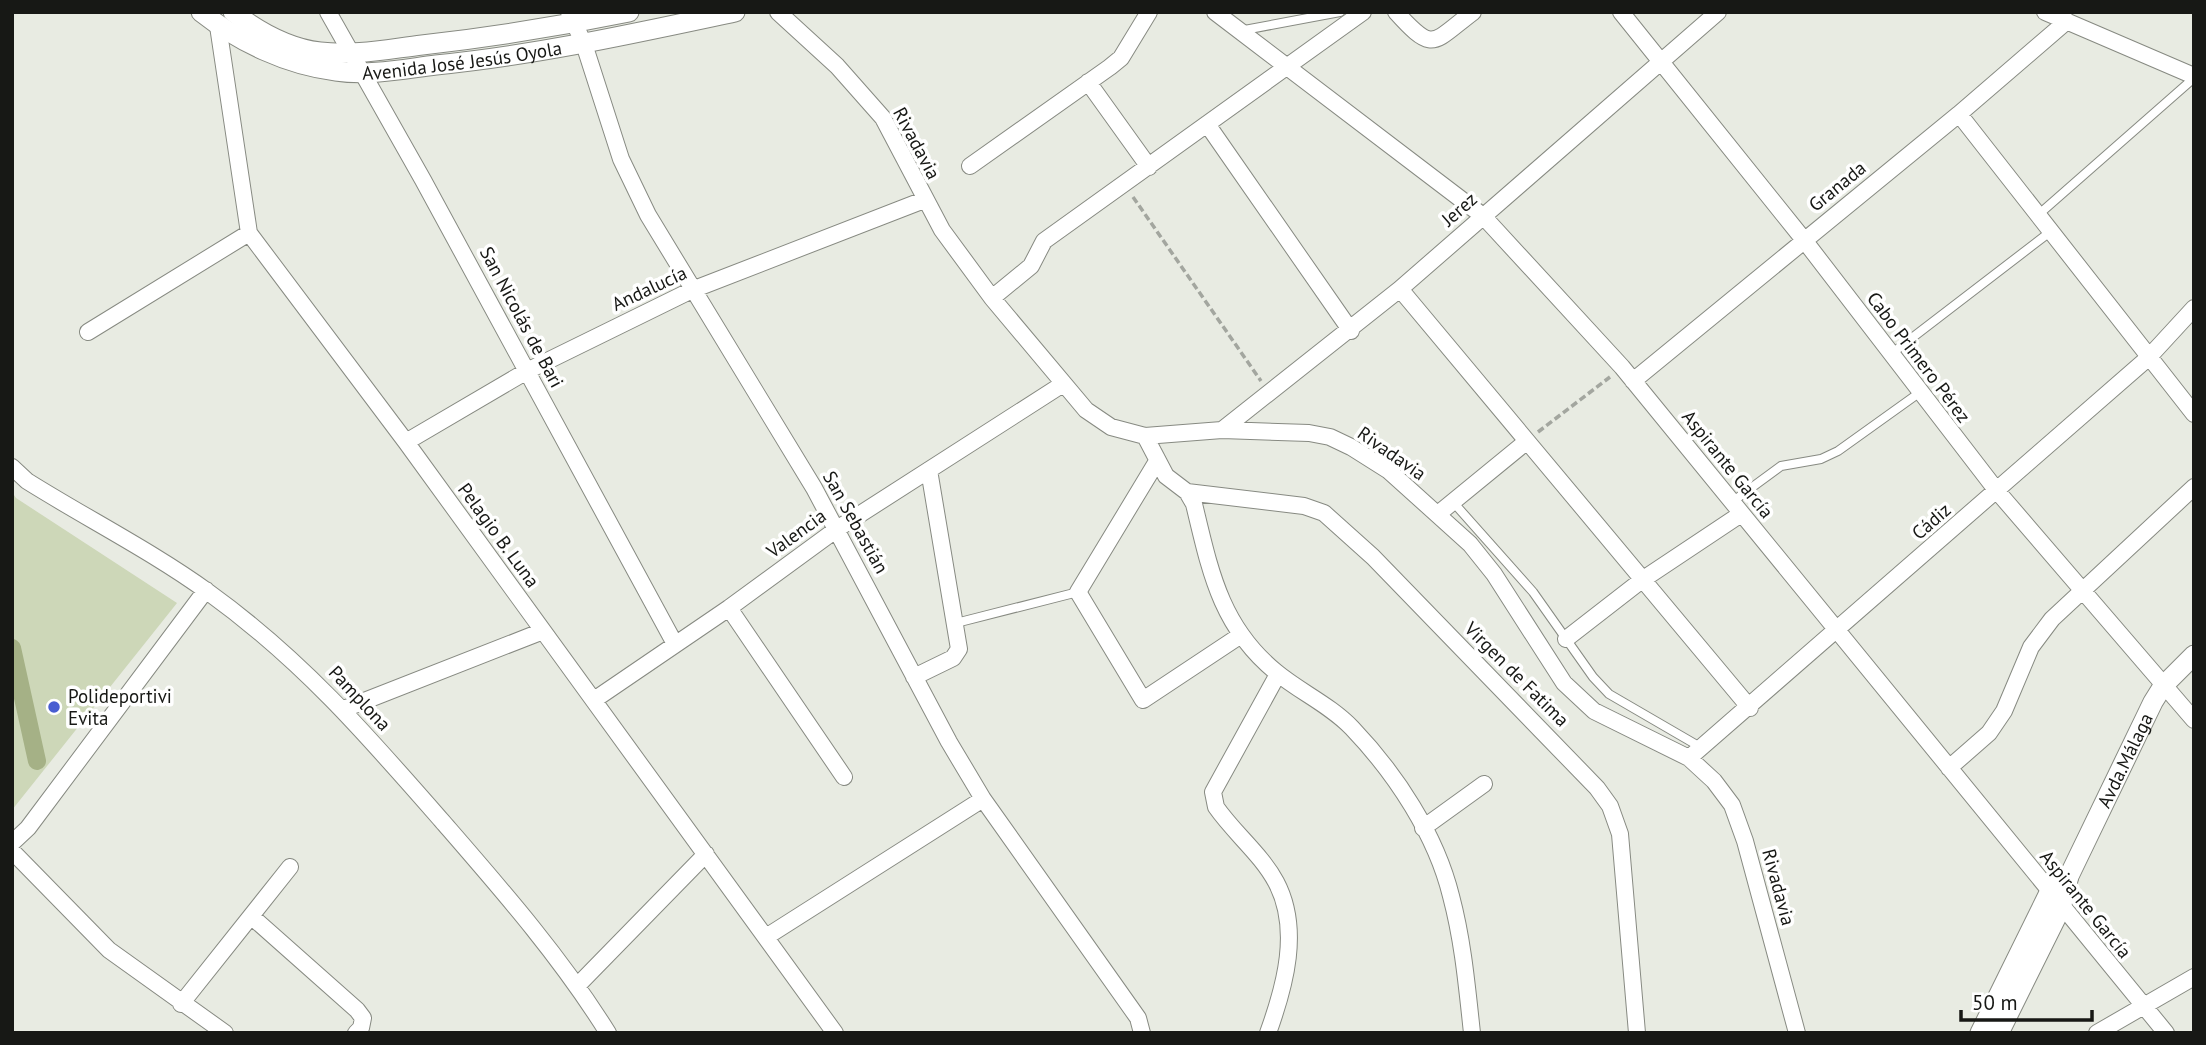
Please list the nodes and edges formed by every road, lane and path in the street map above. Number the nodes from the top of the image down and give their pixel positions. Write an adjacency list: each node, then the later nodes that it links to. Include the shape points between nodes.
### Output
1 (201, 12): 18 (street, Avenida José Jesús Oyola)
2 (233, 12): 21 (street, via 284,43)
3 (328, 12): 21 (street, San Nicolás de Bari)
4 (629, 12): 16 (street)
5 (735, 12): 20 (street, Avenida José Jesús Oyola)
6 (778, 12): 32 (street, Rivadavia, via 837,66 883,118)
7 (1149, 12): 26 (street, via 1121,58)
8 (1215, 12): 19 (street, Aspirante García)
9 (1340, 12): 19 (lane)
10 (1363, 12): 23 (street)
11 (1396, 12): 12 (street, via 1419,38 1428,40 1437,40)
12 (1473, 12)
13 (1621, 12): 22 (street, Cabo Primero Pérez)
14 (1718, 12): 22 (street, Jerez)
15 (2045, 12): 17 (street)
16 (572, 18): 20 (street, San Sebastián); 21 (street)
17 (2067, 21): 25 (street); 27 (street, Granada)
18 (219, 26): 24 (street, Avenida José Jesús Oyola, via 303,65); 36 (street, Pelagio B. Luna)
19 (1238, 31): 23 (street, Aspirante García)
20 (584, 44): 24 (street, Avenida José Jesús Oyola); 39 (street, San Sebastián, via 621,159)
21 (351, 54): 24 (street, San Nicolás de Bari)
22 (1660, 61): 33 (street, Jerez); 37 (street, Cabo Primero Pérez)
23 (1286, 68): 28 (street); 33 (street, Aspirante García)
24 (362, 73): 47 (street, San Nicolás de Bari)
25 (2194, 77): 34 (lane)
26 (1088, 82): 29 (street); 30 (street)
27 (1959, 114): 34 (street); 37 (street, Granada)
28 (1207, 124): 30 (street); 42 (street)
29 (970, 166)
30 (1149, 167): 31 (street)
31 (1125, 185): 40 (street, via 1044,241 1031,266); 51 (path)
32 (924, 200): 39 (street, Andalucía); 40 (street, Rivadavia)
33 (1483, 216): 38 (street, Jerez); 46 (street, Aspirante García)
34 (2037, 216): 35 (street)
35 (2050, 232): 44 (lane); 45 (street)
36 (249, 233): 43 (street); 55 (street, Pelagio B. Luna)
37 (1804, 240): 44 (street, Cabo Primero Pérez); 48 (street, Granada)
38 (1400, 289): 42 (street, Jerez); 56 (street)
39 (692, 290): 47 (street, Andalucía); 66 (street, San Sebastián)
40 (992, 298): 49 (street, Rivadavia)
41 (2194, 308): 45 (street, Cádiz)
42 (1351, 331): 51 (street, Jerez)
43 (88, 332)
44 (1890, 355): 50 (street, Cabo Primero Pérez)
45 (2148, 358): 52 (street); 61 (street, Cádiz)
46 (1622, 367): 48 (street, Aspirante García); 56 (path)
47 (527, 371): 55 (street, Andalucía); 77 (street, San Nicolás de Bari)
48 (1633, 381): 64 (street, Aspirante García)
49 (1063, 384): 54 (street, Rivadavia, via 1086,410 1111,427); 59 (street, Valencia)
50 (1919, 393): 61 (street, Cabo Primero Pérez); 64 (lane, via 1838,451 1781,466)
51 (1270, 394): 53 (street, Jerez)
52 (2194, 414)
53 (1222, 430): 54 (street, Rivadavia); 65 (street, Rivadavia, via 1330,437 1389,471)
54 (1145, 436): 57 (street)
55 (406, 442): 73 (street, Pelagio B. Luna)
56 (1525, 442): 63 (street); 67 (street)
57 (1156, 463): 62 (street); 70 (street)
58 (12, 467): 68 (street, Pamplona, via 27,481)
59 (929, 470): 66 (street, Valencia); 72 (street)
60 (2194, 486): 69 (street)
61 (1997, 491): 69 (street, Cabo Primero Pérez); 74 (street, Cádiz)
62 (1187, 492): 75 (street, via 1221,604); 110 (street, Virgen de Fatima, via 1304,506 1324,513 1373,557 1597,788 1610,806 1620,834)
63 (1453, 502): 65 (street); 76 (lane)
64 (1736, 508): 67 (street); 74 (street, Aspirante García)
65 (1438, 514): 86 (street, Rivadavia, via 1494,574 1577,696 1612,722)
66 (837, 529): 71 (street, Valencia); 80 (street, San Sebastián)
67 (1642, 580): 76 (street); 83 (street)
68 (206, 590): 84 (street, Pamplona, via 300,665); 92 (street)
69 (2081, 591): 81 (street, Cabo Primero Pérez); 87 (street, via 2031,647 2004,711 1989,733)
70 (1079, 592): 72 (lane); 75 (street, via 1143,700)
71 (729, 608): 77 (street, Valencia); 88 (street)
72 (956, 623): 80 (street, via 959,649 953,658)
73 (543, 631): 82 (street, Pelagio B. Luna); 84 (street)
74 (1836, 632): 83 (street, Cádiz); 87 (street, Aspirante García)
75 (1241, 635): 79 (street)
76 (1566, 639): 86 (lane, via 1609,694)
77 (675, 645): 82 (street, Valencia)
78 (2194, 655): 81 (street, Avda.Málaga)
79 (1278, 674): 91 (street, via 1352,727 1386,769); 108 (street, via 1213,792 1216,807 1265,866 1285,905 1288,955)
80 (914, 677): 90 (street, San Sebastián)
81 (2163, 686): 85 (street, Cabo Primero Pérez); 96 (street, Avda.Málaga)
82 (594, 700): 94 (street, Pelagio B. Luna)
83 (1750, 708): 86 (street, Cádiz)
84 (344, 709): 100 (street, Pamplona, via 530,921)
85 (2194, 720)
86 (1695, 753): 111 (street, Rivadavia, via 1732,805)
87 (1949, 768): 96 (street, Aspirante García)
88 (844, 777)
89 (1484, 784): 91 (street)
90 (983, 799): 98 (street); 107 (street, San Sebastián, via 1138,1018)
91 (1423, 828): 109 (street, via 1438,854 1451,894)
92 (12, 843)
93 (12, 851): 101 (street, via 109,950)
94 (706, 854): 98 (street, Pelagio B. Luna); 100 (street)
95 (290, 867): 97 (street)
96 (2055, 901): 102 (street, Aspirante García); 112 (street, Avda.Málaga); 113 (street, Avda.Málaga)
97 (251, 916): 101 (street); 104 (street, via 357,1010 363,1018)
98 (766, 937): 106 (street, Pelagio B. Luna)
99 (2194, 977): 102 (street)
100 (578, 985): 105 (street, Pamplona)
101 (181, 1004): 103 (street)
102 (2144, 1007): 114 (street); 115 (street, Aspirante García)
103 (225, 1033)
104 (356, 1033)
105 (608, 1033)
106 (835, 1033)
107 (1142, 1033)
108 (1268, 1033)
109 (1472, 1033)
110 (1637, 1033)
111 (1797, 1033)
112 (1980, 1033)
113 (1999, 1033)
114 (2097, 1033)
115 (2166, 1033)

